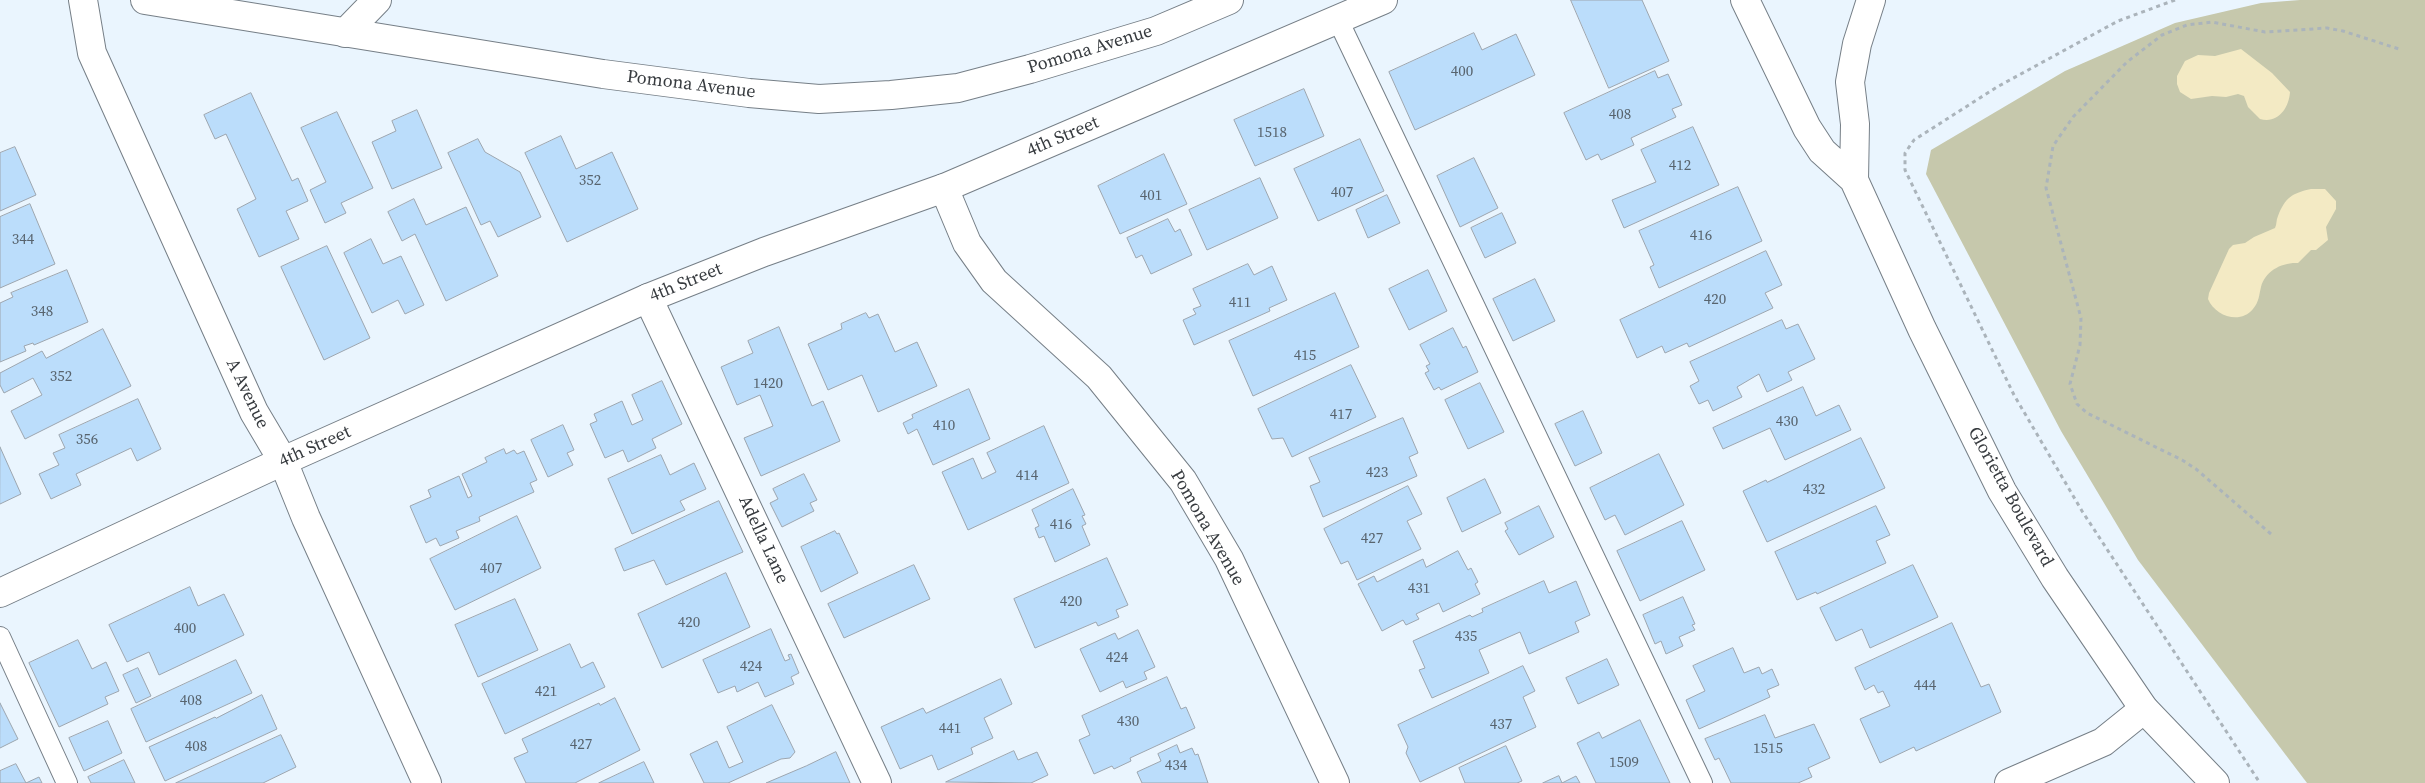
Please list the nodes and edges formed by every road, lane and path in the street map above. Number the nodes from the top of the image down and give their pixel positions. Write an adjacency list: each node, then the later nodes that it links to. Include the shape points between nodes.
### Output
1 (83, 0): 15 (main road, A Avenue, via 92,53 254,412)
2 (145, 0): 10 (main road, Pomona Avenue)
3 (378, 0): 10 (main road)
4 (1229, 0): 10 (main road, Pomona Avenue, via 1156,31 958,88 820,100 603,74)
5 (1383, 0): 9 (main road, 4th Street)
6 (1745, 0): 12 (main road, Glorietta Boulevard, via 1807,128 1822,151)
7 (1871, 0): 12 (main road, Glorietta Boulevard, via 1856,44 1850,82 1855,124)
8 (2175, 0): 27 (path, via 2118,20 1997,87 1914,140 1905,153 1904,170 2014,394 2082,511)
9 (1338, 20): 13 (main road, 4th Street); 24 (lane)
10 (345, 33)
11 (2400, 49): 16 (path, via 2327,28 2265,32 2212,22 2186,25 2162,35 2127,62 2073,117 2053,146 2046,188 2081,318 2080,345 2070,384 2077,404 2087,413 2196,469)
12 (1854, 180): 19 (main road, Glorietta Boulevard, via 1922,329 2002,491 2055,578)
13 (944, 188): 14 (main road, 4th Street, via 764,252); 23 (main road, Pomona Avenue, via 967,243 994,281 1098,377 1183,481 1229,560)
14 (648, 298): 15 (main road, 4th Street); 22 (main road, Adella Lane)
15 (283, 461): 17 (main road, 4th Street); 21 (main road, A Avenue)
16 (2272, 534)
17 (0, 593)
18 (0, 637): 20 (lane)
19 (2144, 709): 25 (main road, via 2103,742); 26 (main road, Glorietta Boulevard)
20 (67, 783)
21 (427, 783)
22 (877, 783)
23 (1335, 783)
24 (1702, 783)
25 (2009, 783)
26 (2215, 783)
27 (2260, 783)

